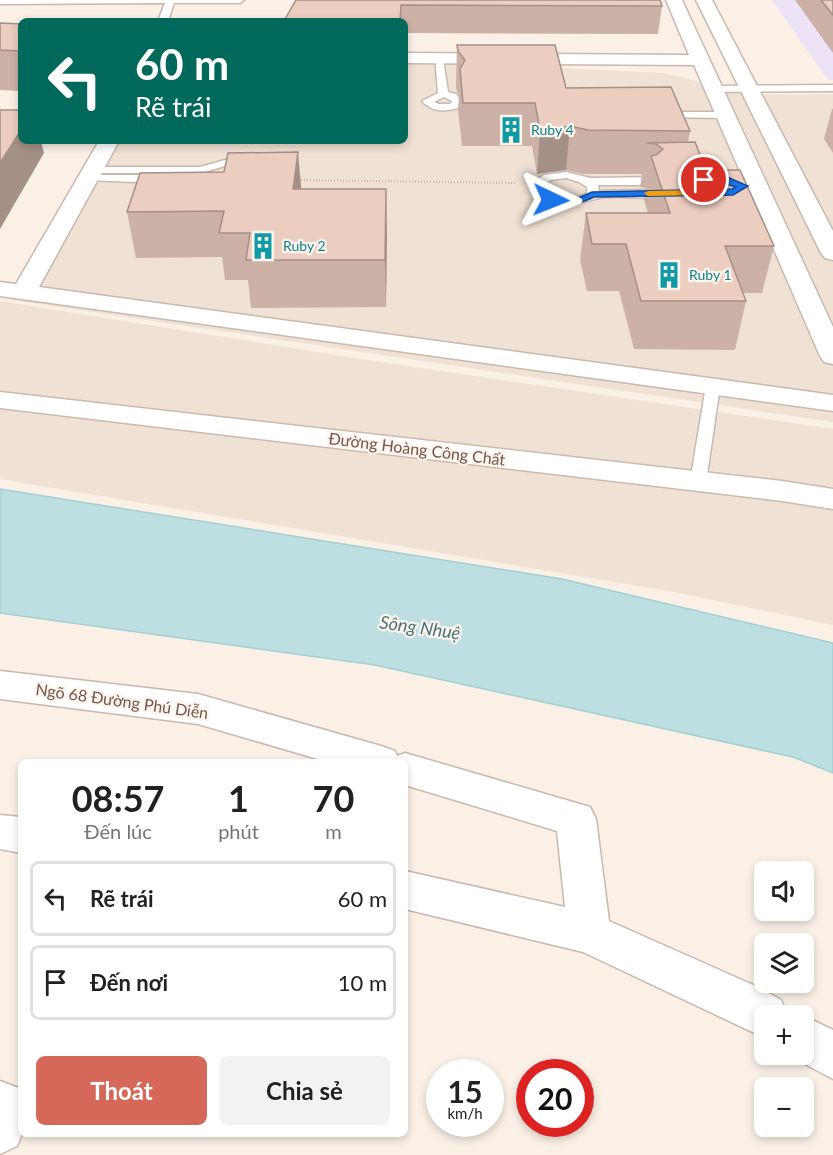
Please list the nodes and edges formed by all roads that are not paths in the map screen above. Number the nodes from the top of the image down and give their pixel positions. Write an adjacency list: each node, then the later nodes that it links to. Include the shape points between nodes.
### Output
1 (240, 0): 5 (lane)
2 (674, 0): 9 (street)
3 (704, 0): 10 (street)
4 (0, 1): 5 (lane)
5 (170, 2): 6 (lane)
6 (164, 18)
7 (408, 58): 8 (street)
8 (438, 58): 9 (street); 13 (lane)
9 (700, 60): 12 (street)
10 (749, 88): 11 (lane); 12 (lane); 24 (street)
11 (833, 88)
12 (713, 89): 15 (street)
13 (442, 94)
14 (646, 115): 15 (lane)
15 (725, 115): 25 (street, via 751,186)
16 (107, 144): 17 (street)
17 (91, 174): 18 (lane, via 201,170 225,162 257,166); 21 (lane, via 200,180); 27 (street)
18 (255, 179)
19 (681, 181): 20 (lane)
20 (589, 182): 23 (lane); 23 (lane, via 556,175 542,179 538,192 560,202 579,201)
21 (208, 184)
22 (675, 193): 23 (lane)
23 (592, 195)
24 (822, 232): 25 (street); 26 (street)
25 (778, 233): 28 (street)
26 (833, 253)
27 (12, 291): 29 (street)
28 (833, 356)
29 (713, 386): 31 (street); 32 (lane)
30 (0, 400): 32 (street, Đường Hoàng Công Chất)
31 (833, 403)
32 (698, 482): 33 (street, Đường Hoàng Công Chất)
33 (833, 499)
34 (0, 685): 35 (street, Ngõ 68 Đường Phú Diễn, via 198,709)
35 (371, 759)
36 (408, 770): 40 (street, via 576,819)
37 (0, 832): 38 (street)
38 (18, 835)
39 (408, 892): 40 (street)
40 (589, 933): 41 (street)
41 (754, 1010)
42 (814, 1045): 43 (street)
43 (833, 1056)

